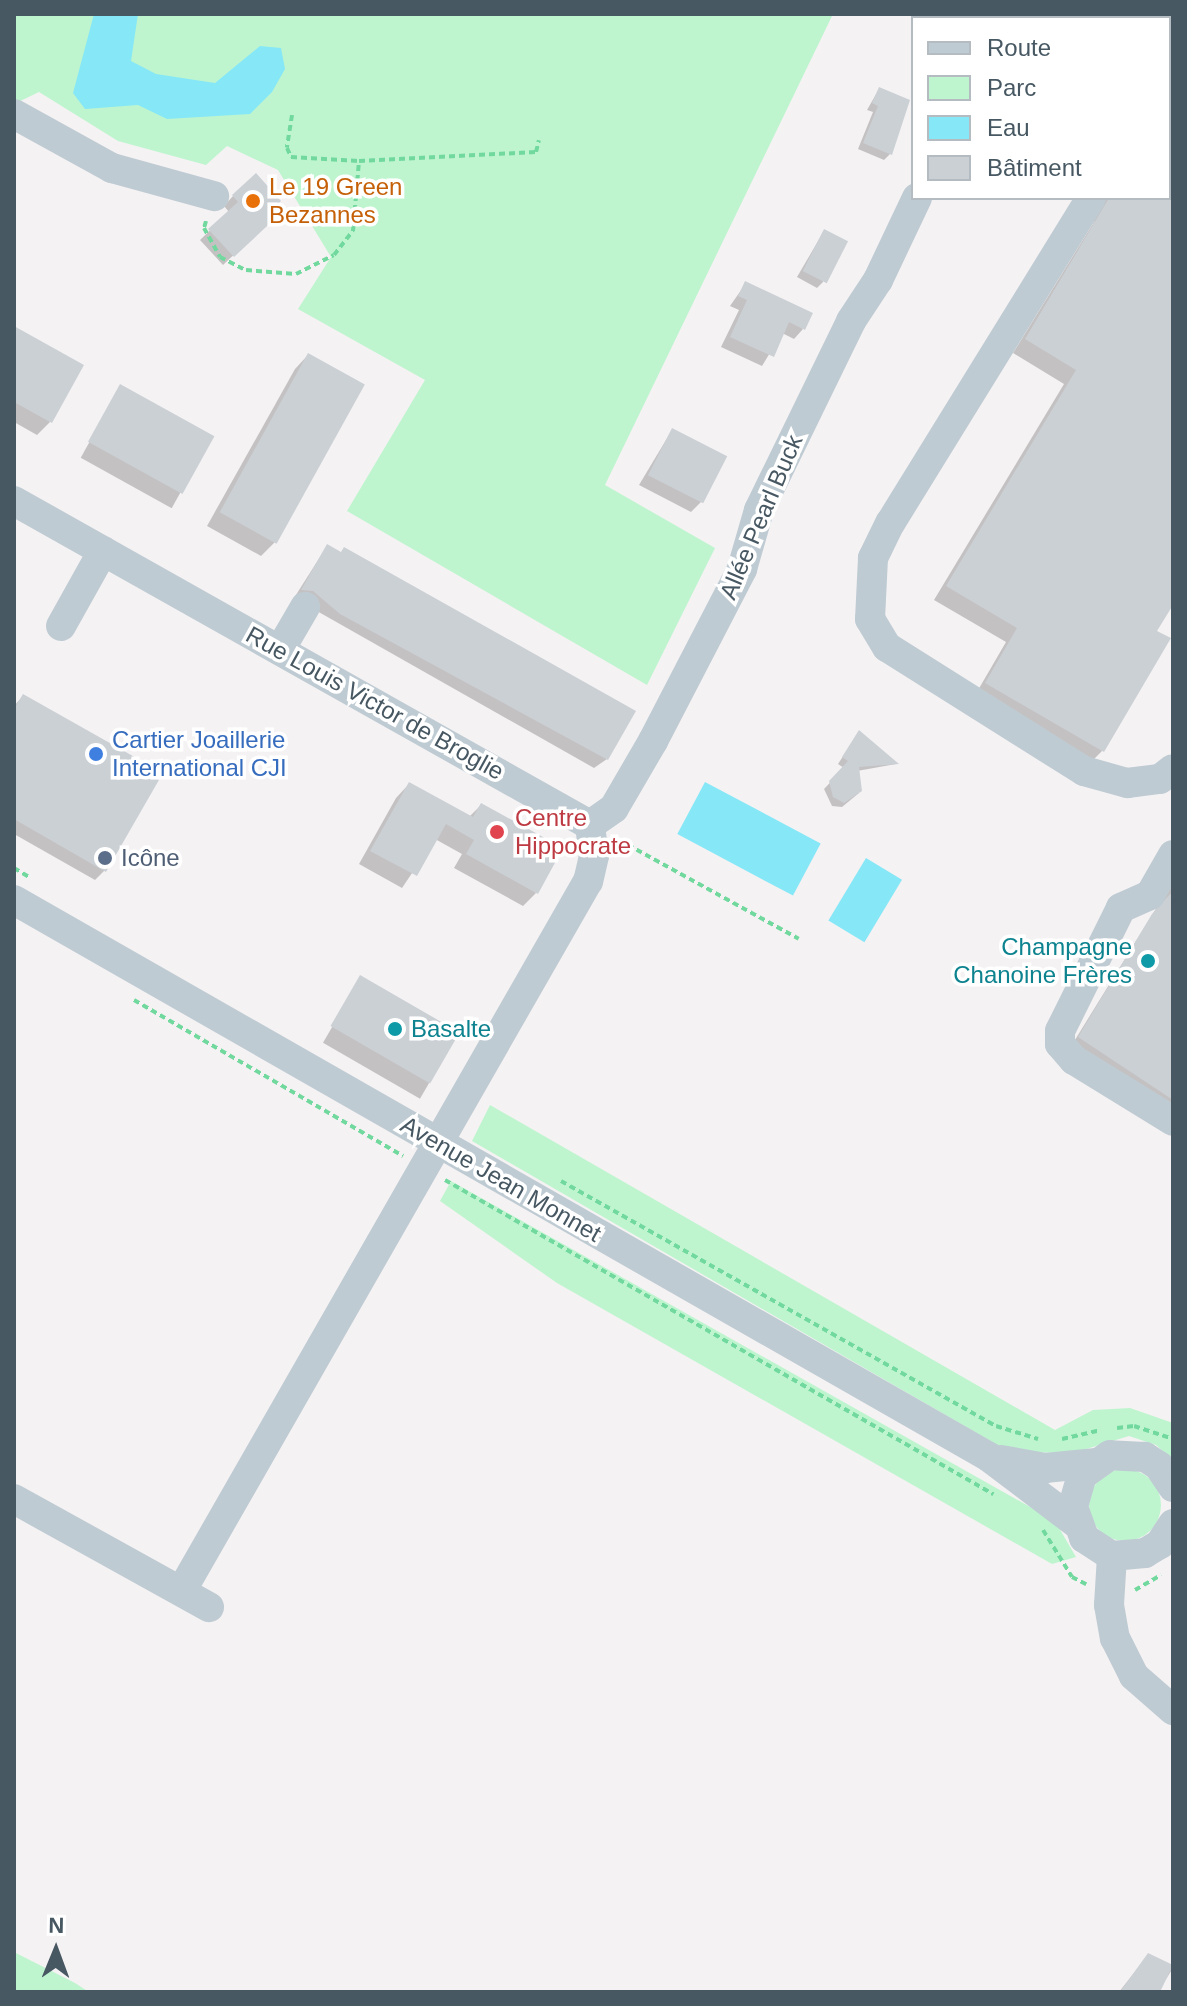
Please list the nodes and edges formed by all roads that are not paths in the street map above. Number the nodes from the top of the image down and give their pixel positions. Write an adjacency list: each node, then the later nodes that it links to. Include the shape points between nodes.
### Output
1 (14, 114): 2 (street, via 112,168)
2 (214, 196)
3 (916, 200): 11 (street, Allée Pearl Buck, via 759,510 742,569 653,741 614,808)
4 (1090, 200): 10 (street, via 890,523 873,558 870,619 887,647 1084,771 1127,783 1160,779)
5 (14, 501): 6 (street, Rue Louis Victor de Broglie)
6 (103, 551): 8 (street); 9 (street, Rue Louis Victor de Broglie)
7 (305, 607): 9 (street)
8 (61, 626)
9 (280, 650): 11 (street, Rue Louis Victor de Broglie)
10 (1173, 769)
11 (590, 825): 15 (street, via 594,856 588,881)
12 (1173, 855): 14 (street, via 1150,895 1121,908 1060,1031 1060,1044 1074,1060)
13 (14, 900): 15 (street, Avenue Jean Monnet)
14 (1173, 1121)
15 (432, 1155): 16 (street, Avenue Jean Monnet); 23 (street)
16 (989, 1457): 17 (street, Avenue Jean Monnet, via 1045,1468); 20 (street, Avenue Jean Monnet)
17 (1094, 1463): 18 (street, Avenue Jean Monnet, via 1110,1455 1145,1457); 20 (street, via 1075,1490)
18 (1172, 1482)
19 (14, 1499): 23 (street)
20 (1076, 1523): 22 (street, Avenue Jean Monnet, via 1084,1538)
21 (1172, 1528): 22 (street, via 1145,1553)
22 (1112, 1556): 25 (street, via 1109,1588 1115,1638 1134,1676)
23 (182, 1590): 24 (street)
24 (209, 1607)
25 (1173, 1710)

